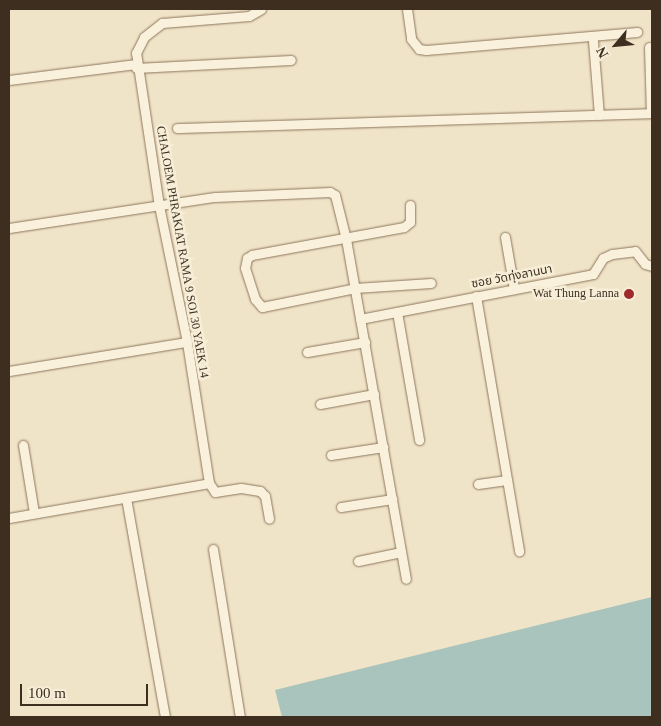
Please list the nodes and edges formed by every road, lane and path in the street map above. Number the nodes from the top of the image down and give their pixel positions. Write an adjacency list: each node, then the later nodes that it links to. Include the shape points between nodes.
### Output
1 (261, 9): 7 (street, CHALOEM PHRAKIAT RAMA 9 SOI 30 YAEK 14, via 249,16 162,23 138,47)
2 (407, 9): 3 (street, via 411,39 419,49 426,50)
3 (637, 32)
4 (593, 41): 10 (street)
5 (649, 46): 9 (street)
6 (291, 60): 7 (street)
7 (136, 66): 8 (street); 13 (street, CHALOEM PHRAKIAT RAMA 9 SOI 30 YAEK 14)
8 (9, 80)
9 (652, 113): 10 (street)
10 (599, 115): 11 (street)
11 (177, 128)
12 (410, 204): 16 (street, via 410,222 404,227)
13 (159, 206): 14 (street); 16 (street, via 215,196 330,192 337,198); 24 (street, CHALOEM PHRAKIAT RAMA 9 SOI 30 YAEK 14)
14 (9, 228)
15 (505, 237): 20 (street)
16 (346, 239): 19 (street); 19 (street, via 252,256 247,258 245,268 255,299 262,307)
17 (652, 266): 20 (street, ซอย วัดทุ่งลานนา, via 645,264 637,252 612,254 603,258 593,274)
18 (431, 283): 19 (street)
19 (355, 288): 23 (street)
20 (514, 289): 21 (street, ซอย วัดทุ่งลานนา)
21 (476, 296): 22 (street, ซอย วัดทุ่งลานนา); 34 (street)
22 (397, 312): 23 (street, ซอย วัดทุ่งลานนา); 30 (street)
23 (360, 318): 25 (street)
24 (187, 342): 27 (street); 35 (street, CHALOEM PHRAKIAT RAMA 9 SOI 30 YAEK 14)
25 (365, 342): 26 (street); 28 (street)
26 (307, 352)
27 (9, 371)
28 (374, 394): 29 (street); 32 (street)
29 (320, 404)
30 (418, 440)
31 (23, 445): 40 (street)
32 (383, 447): 33 (street); 38 (street)
33 (331, 455)
34 (507, 480): 36 (street); 44 (street)
35 (209, 483): 37 (street); 42 (street, via 215,492 241,488 260,491 265,496)
36 (478, 484)
37 (126, 498): 40 (street); 48 (street)
38 (392, 499): 39 (street); 45 (street)
39 (341, 507)
40 (34, 513): 41 (street)
41 (9, 518)
42 (268, 519)
43 (213, 549): 49 (street)
44 (519, 551)
45 (401, 552): 46 (street); 47 (street)
46 (358, 561)
47 (406, 579)
48 (165, 717)
49 (240, 717)

